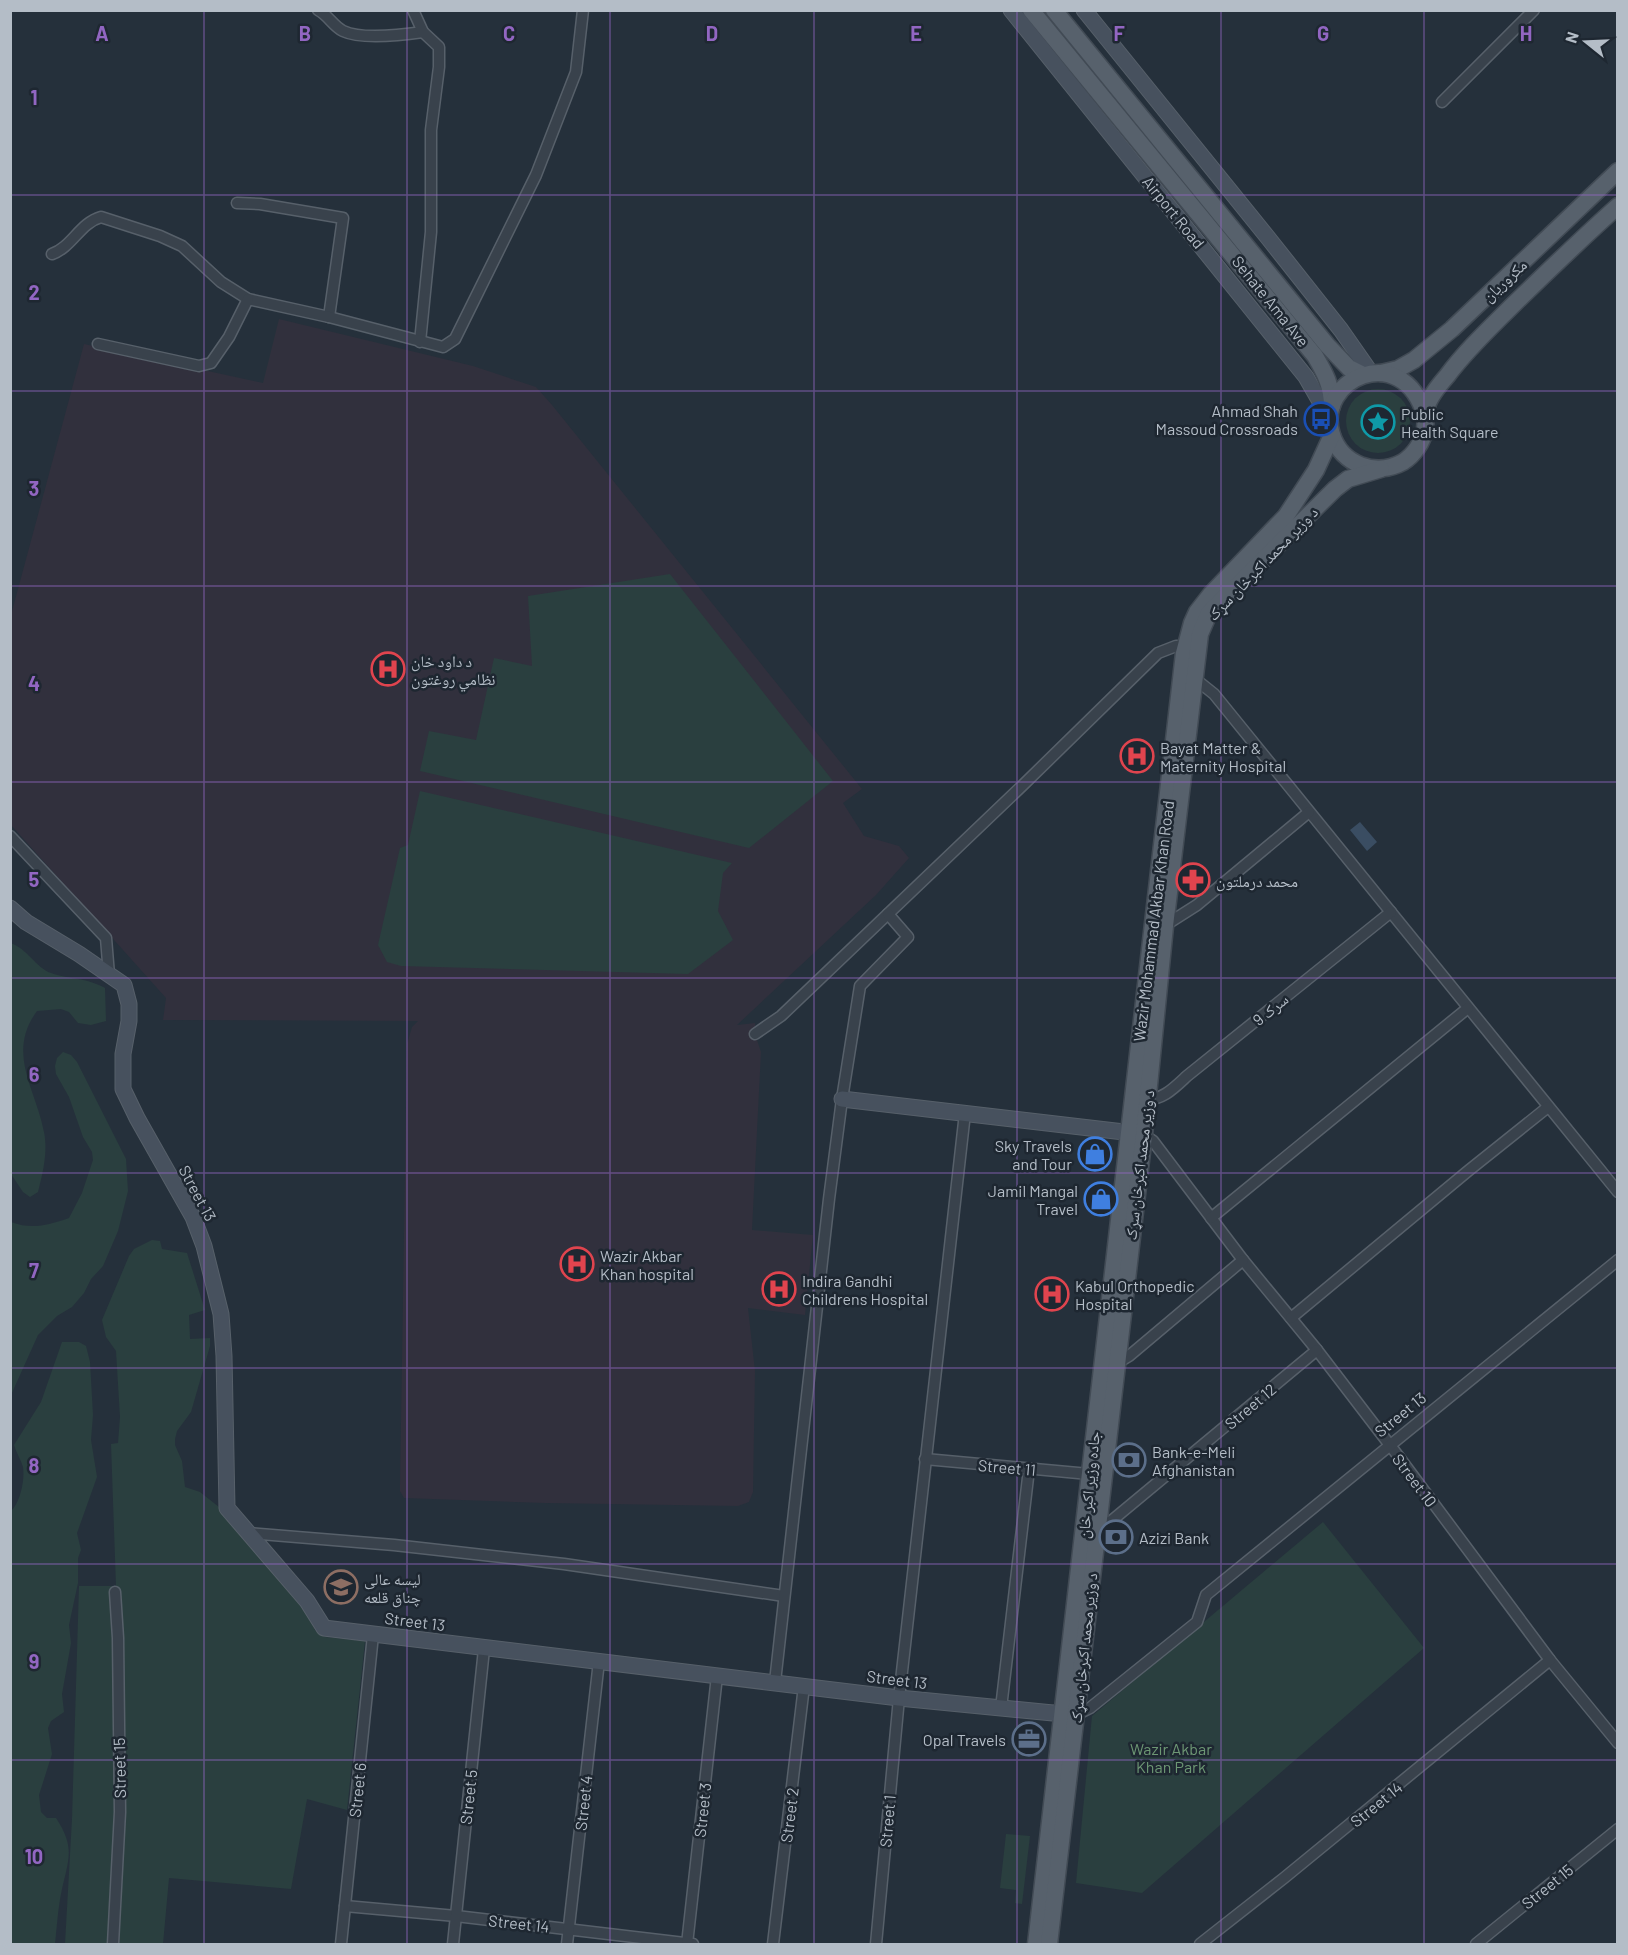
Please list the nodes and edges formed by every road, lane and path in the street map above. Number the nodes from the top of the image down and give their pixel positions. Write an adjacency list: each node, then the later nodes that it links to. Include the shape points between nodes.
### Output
1 (318, 10): 9 (street, via 341,30 356,35)
2 (413, 10): 9 (street)
3 (583, 10): 17 (street, via 576,72 531,186 455,339 442,347)
4 (1011, 10): 21 (street, Airport Road, via 1306,377)
5 (1031, 10): 21 (main road, Sehate Ama Ave, via 1315,356 1332,393)
6 (1054, 10): 19 (main road, Airport Road, via 1327,345 1349,368)
7 (1084, 10): 19 (street, via 1341,330)
8 (1534, 10): 10 (street)
9 (423, 32): 17 (street, via 439,47 439,67 431,130 431,232)
10 (1442, 102)
11 (1617, 171): 19 (main road, مکروریان, via 1452,329 1398,369)
12 (237, 203): 16 (street, via 343,218)
13 (1617, 206): 20 (main road, via 1472,345 1445,377 1427,404)
14 (52, 254): 15 (street, via 92,220 101,218 182,246 221,282)
15 (248, 299): 16 (street); 18 (street, via 229,337 206,365)
16 (329, 317): 17 (street)
17 (420, 342)
18 (98, 344)
19 (1371, 374): 20 (main road, via 1396,376 1410,386); 21 (main road, via 1344,387)
20 (1425, 415): 22 (main road, via 1425,428 1414,452)
21 (1331, 420): 22 (main road, via 1339,449 1350,460); 23 (main road, Wazir Mohammad Akbar Khan Road, via 1316,470 1286,516 1197,612 1192,622)
22 (1381, 469): 23 (main road, د وزیر محمد اکبرخان سړک, via 1348,479 1302,520 1209,613)
23 (1192, 648): 24 (main road, د وزیر محمد اکبرخان سړک); 29 (street, via 1176,646 1158,652); 30 (main road, Wazir Mohammad Akbar Khan Road)
24 (1194, 678): 25 (street, via 1214,694); 30 (main road, د وزیر محمد اکبرخان سړک)
25 (1309, 812): 28 (street); 30 (street, via 1197,905)
26 (10, 836): 31 (street, via 106,938)
27 (10, 908): 31 (street, Street 13)
28 (1390, 912): 32 (street); 35 (street, سرک 9, via 1168,1094)
29 (888, 914): 33 (street, via 781,1016); 34 (street, via 908,937 860,986)
30 (1158, 926): 35 (main road, د وزیر محمد اکبرخان سړک)
31 (109, 975): 51 (street, Street 13, via 124,985 129,1004 123,1089 193,1217 207,1256 221,1314 227,1508)
32 (1468, 1008): 36 (street); 40 (street)
33 (755, 1034)
34 (842, 1099): 37 (street); 53 (street)
35 (1139, 1100): 38 (main road, د وزیر محمد اکبرخان سړک)
36 (1548, 1107): 39 (street); 43 (street)
37 (965, 1113): 38 (street); 47 (street, Street 1)
38 (1136, 1134): 40 (street, Street 10, via 1153,1141); 45 (main road, د وزیر محمد اکبرخان سړک)
39 (1617, 1191)
40 (1211, 1218): 41 (street, Street 10)
41 (1244, 1260): 43 (street, Street 10); 45 (street, via 1129,1356)
42 (1617, 1260): 46 (street, Street 13)
43 (1291, 1318): 44 (street, Street 10)
44 (1317, 1350): 46 (street, Street 10); 50 (street, Street 12, via 1110,1522)
45 (1109, 1365): 49 (main road, جاده وزیر اکبر خان); 50 (main road, د وزیر محمد اکبرخان سړک)
46 (1389, 1446): 56 (street, Street 10); 63 (street, Street 13, via 1206,1594 1197,1622 1090,1708)
47 (925, 1459): 48 (street, Street 11); 61 (street, Street 1)
48 (1029, 1469): 49 (street, Street 11); 62 (street)
49 (1089, 1474): 50 (main road, جاده وزیر اکبر خان)
50 (1091, 1524): 63 (main road, د وزیر محمد اکبرخان سړک)
51 (248, 1533): 53 (street, via 564,1564); 54 (street, Street 13, via 307,1601 324,1628)
52 (115, 1592): 69 (street, Street 15, via 120,1812)
53 (784, 1596): 59 (street)
54 (373, 1635): 55 (street, Street 13); 66 (street, Street 6)
55 (484, 1648): 57 (street, Street 13); 67 (street, Street 5)
56 (1550, 1660): 64 (street, Street 10); 79 (street, Street 14)
57 (599, 1662): 58 (street, Street 13); 68 (street, Street 4)
58 (717, 1676): 59 (street, Street 13); 73 (street, Street 3)
59 (775, 1682): 60 (street, Street 13)
60 (804, 1686): 61 (street, Street 13); 75 (street, Street 2)
61 (899, 1698): 62 (street, Street 13); 76 (street, Street 1)
62 (1001, 1708): 63 (street, Street 13)
63 (1069, 1713): 77 (main road); 78 (main road, د وزیر محمد اکبرخان سړک)
64 (1617, 1743)
65 (1617, 1829): 80 (street, Street 15)
66 (345, 1906): 67 (street, Street 14); 70 (street, Street 6)
67 (456, 1916): 68 (street, Street 14); 71 (street, Street 5)
68 (569, 1929): 72 (street, Street 4); 73 (street, Street 14)
69 (113, 1944)
70 (341, 1944)
71 (453, 1944)
72 (567, 1944)
73 (687, 1944): 74 (street, Street 14)
74 (693, 1944)
75 (773, 1944)
76 (876, 1944)
77 (1036, 1944)
78 (1049, 1944)
79 (1200, 1944)
80 (1476, 1944)

